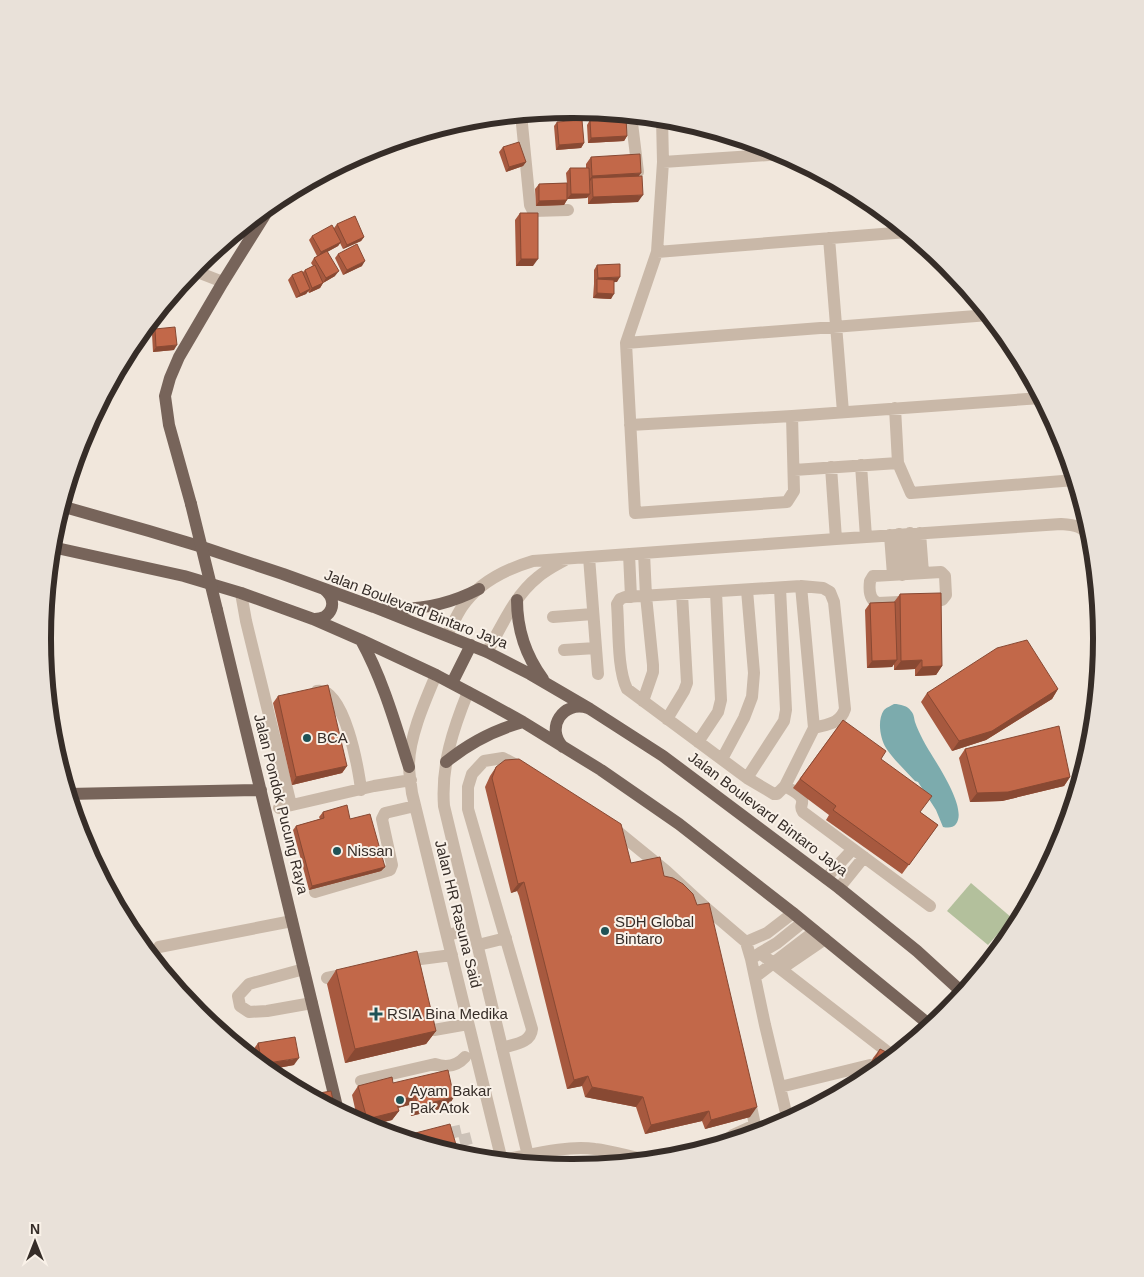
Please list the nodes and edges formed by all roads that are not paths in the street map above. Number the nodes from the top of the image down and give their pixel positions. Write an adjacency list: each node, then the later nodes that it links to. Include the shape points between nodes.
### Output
1 (522, 120): 7 (street, via 533,211)
2 (632, 121): 6 (street)
3 (662, 126): 5 (street)
4 (766, 155): 5 (street)
5 (663, 162): 11 (street)
6 (638, 176)
7 (568, 210)
8 (262, 220): 13 (main road, Jalan Pondok Pucung Raya)
9 (898, 233): 10 (street)
10 (829, 238): 11 (street); 15 (street)
11 (658, 252): 16 (street)
12 (201, 273): 13 (street)
13 (223, 282): 79 (main road, Jalan Pondok Pucung Raya, bridge, via 179,357 165,396)
14 (981, 316): 15 (street)
15 (836, 327): 16 (street); 19 (street)
16 (626, 343): 21 (street)
17 (1034, 398): 18 (street)
18 (895, 408): 19 (street); 22 (street)
19 (843, 412): 20 (street)
20 (792, 416): 21 (street); 25 (street)
21 (630, 425): 25 (street, via 635,513 787,502 794,491)
22 (898, 463): 23 (street); 26 (street, via 911,494)
23 (861, 465): 24 (street); 30 (street)
24 (832, 467): 25 (street); 31 (street)
25 (794, 470)
26 (1068, 481)
27 (68, 508): 40 (main road, Jalan Boulevard Bintaro Jaya, via 180,540)
28 (1081, 527): 29 (street, via 1061,524)
29 (905, 534): 30 (street); 37 (street); 37 (street)
30 (866, 536): 31 (street)
31 (836, 539): 33 (street)
32 (59, 549): 44 (main road, via 184,576)
33 (644, 553): 34 (street); 46 (street)
34 (629, 554): 35 (street); 47 (street)
35 (589, 557): 36 (street); 50 (street)
36 (567, 558): 41 (street, via 521,565); 48 (street, via 538,577)
37 (908, 574): 37 (street, via 943,573 946,595 939,600 873,601 869,585 871,578)
38 (801, 586): 39 (street); 69 (street); 69 (street, via 823,588 830,592 834,602 845,710 838,721)
39 (780, 588): 42 (street); 76 (street, via 786,716)
40 (324, 589): 49 (main road, Jalan Boulevard Bintaro Jaya); 52 (main road, via 332,600 332,609 326,616)
41 (479, 589): 49 (main road, via 429,606 405,609); 53 (street, via 463,606)
42 (747, 590): 43 (street); 72 (street, via 754,673 752,697)
43 (716, 592): 45 (street); 70 (street, via 721,700 718,712)
44 (240, 593): 52 (main road); 80 (street, via 285,806)
45 (682, 594): 46 (street); 67 (street, via 687,683)
46 (646, 596): 47 (street); 65 (street, via 653,672)
47 (631, 597): 65 (street, via 618,601 623,681 627,690)
48 (517, 600): 58 (street); 61 (main road, via 524,644)
49 (374, 607): 53 (main road, Jalan Boulevard Bintaro Jaya)
50 (593, 614): 51 (street); 56 (street)
51 (553, 617)
52 (313, 619): 54 (main road)
53 (447, 635): 55 (main road, Jalan Boulevard Bintaro Jaya)
54 (361, 640): 60 (main road); 74 (main road, via 382,683)
55 (471, 645): 58 (main road, Jalan Boulevard Bintaro Jaya); 62 (main road)
56 (596, 648): 57 (street); 59 (street)
57 (564, 650)
58 (487, 652): 61 (main road, Jalan Boulevard Bintaro Jaya)
59 (598, 674)
60 (436, 675): 62 (main road); 74 (street, Jalan HR Rasuna Said, via 413,738)
61 (546, 682): 66 (main road, Jalan Boulevard Bintaro Jaya)
62 (452, 683): 63 (main road)
63 (468, 692): 68 (main road); 73 (street, Jalan HR Rasuna Said)
64 (306, 694): 80 (street, via 322,690 339,707)
65 (643, 701): 67 (street)
66 (590, 709): 71 (main road, via 580,706 570,709 558,720 556,736); 86 (main road, Jalan Boulevard Bintaro Jaya, via 663,756)
67 (667, 719): 70 (street)
68 (522, 722): 71 (main road); 73 (main road, via 483,736)
69 (814, 728): 78 (street)
70 (698, 742): 72 (street)
71 (565, 749): 91 (main road, via 679,824)
72 (722, 758): 76 (street)
73 (446, 762): 95 (street, Jalan HR Rasuna Said, via 444,806)
74 (409, 767): 77 (street, Jalan HR Rasuna Said)
75 (527, 771): 98 (street, via 503,758 484,761 472,774 468,787 468,809)
76 (747, 778): 78 (street, via 774,794)
77 (411, 780): 80 (street); 82 (street, Jalan HR Rasuna Said)
78 (785, 786): 84 (street, via 801,797 803,812)
79 (260, 790): 81 (main road); 92 (main road, Jalan Pondok Pucung Raya)
80 (361, 790)
81 (75, 794)
82 (415, 806): 88 (street, via 385,813 382,818 392,865 390,870); 96 (street, Jalan HR Rasuna Said)
83 (598, 818): 90 (street, via 614,828)
84 (853, 849): 85 (street); 86 (street)
85 (864, 857): 87 (street); 89 (street)
86 (826, 878): 87 (main road, Jalan Boulevard Bintaro Jaya)
87 (839, 888): 110 (main road, Jalan Boulevard Bintaro Jaya)
88 (314, 892)
89 (930, 906)
90 (705, 907): 94 (street); 99 (street)
91 (793, 913): 93 (main road); 99 (street, via 767,934)
92 (292, 921): 101 (street); 105 (main road, Jalan Pondok Pucung Raya)
93 (803, 922): 97 (main road); 103 (street)
94 (709, 926)
95 (473, 929): 96 (street); 100 (street, Jalan HR Rasuna Said)
96 (447, 935): 102 (street, Jalan HR Rasuna Said)
97 (820, 935): 104 (street); 113 (main road)
98 (506, 938): 100 (street); 115 (street, via 532,1035 528,1040)
99 (746, 942): 103 (street)
100 (478, 945): 115 (street, Jalan HR Rasuna Said)
101 (159, 947)
102 (452, 954): 109 (street, via 409,961); 114 (street, Jalan HR Rasuna Said)
103 (756, 956): 104 (street); 107 (street)
104 (777, 966): 107 (street); 116 (street)
105 (304, 969): 111 (main road, Jalan Pondok Pucung Raya); 111 (street, via 249,984 238,996 240,1006 249,1012)
106 (356, 972): 108 (street)
107 (755, 977): 121 (street)
108 (327, 978)
109 (420, 987)
110 (958, 988)
111 (312, 1003): 122 (main road, Jalan Pondok Pucung Raya)
112 (424, 1006): 114 (street, via 428,1024 434,1030)
113 (925, 1021)
114 (468, 1024): 117 (street, Jalan HR Rasuna Said)
115 (502, 1048): 127 (street, Jalan HR Rasuna Said)
116 (888, 1053)
117 (470, 1056): 119 (street, via 457,1055 435,1064); 125 (street, Jalan HR Rasuna Said)
118 (870, 1065): 121 (street)
119 (361, 1081)
120 (746, 1087): 124 (street)
121 (780, 1087): 123 (street)
122 (336, 1103)
123 (786, 1113)
124 (756, 1126)
125 (500, 1154)
126 (629, 1156): 128 (street, via 580,1148)
127 (528, 1157)
128 (538, 1158)

